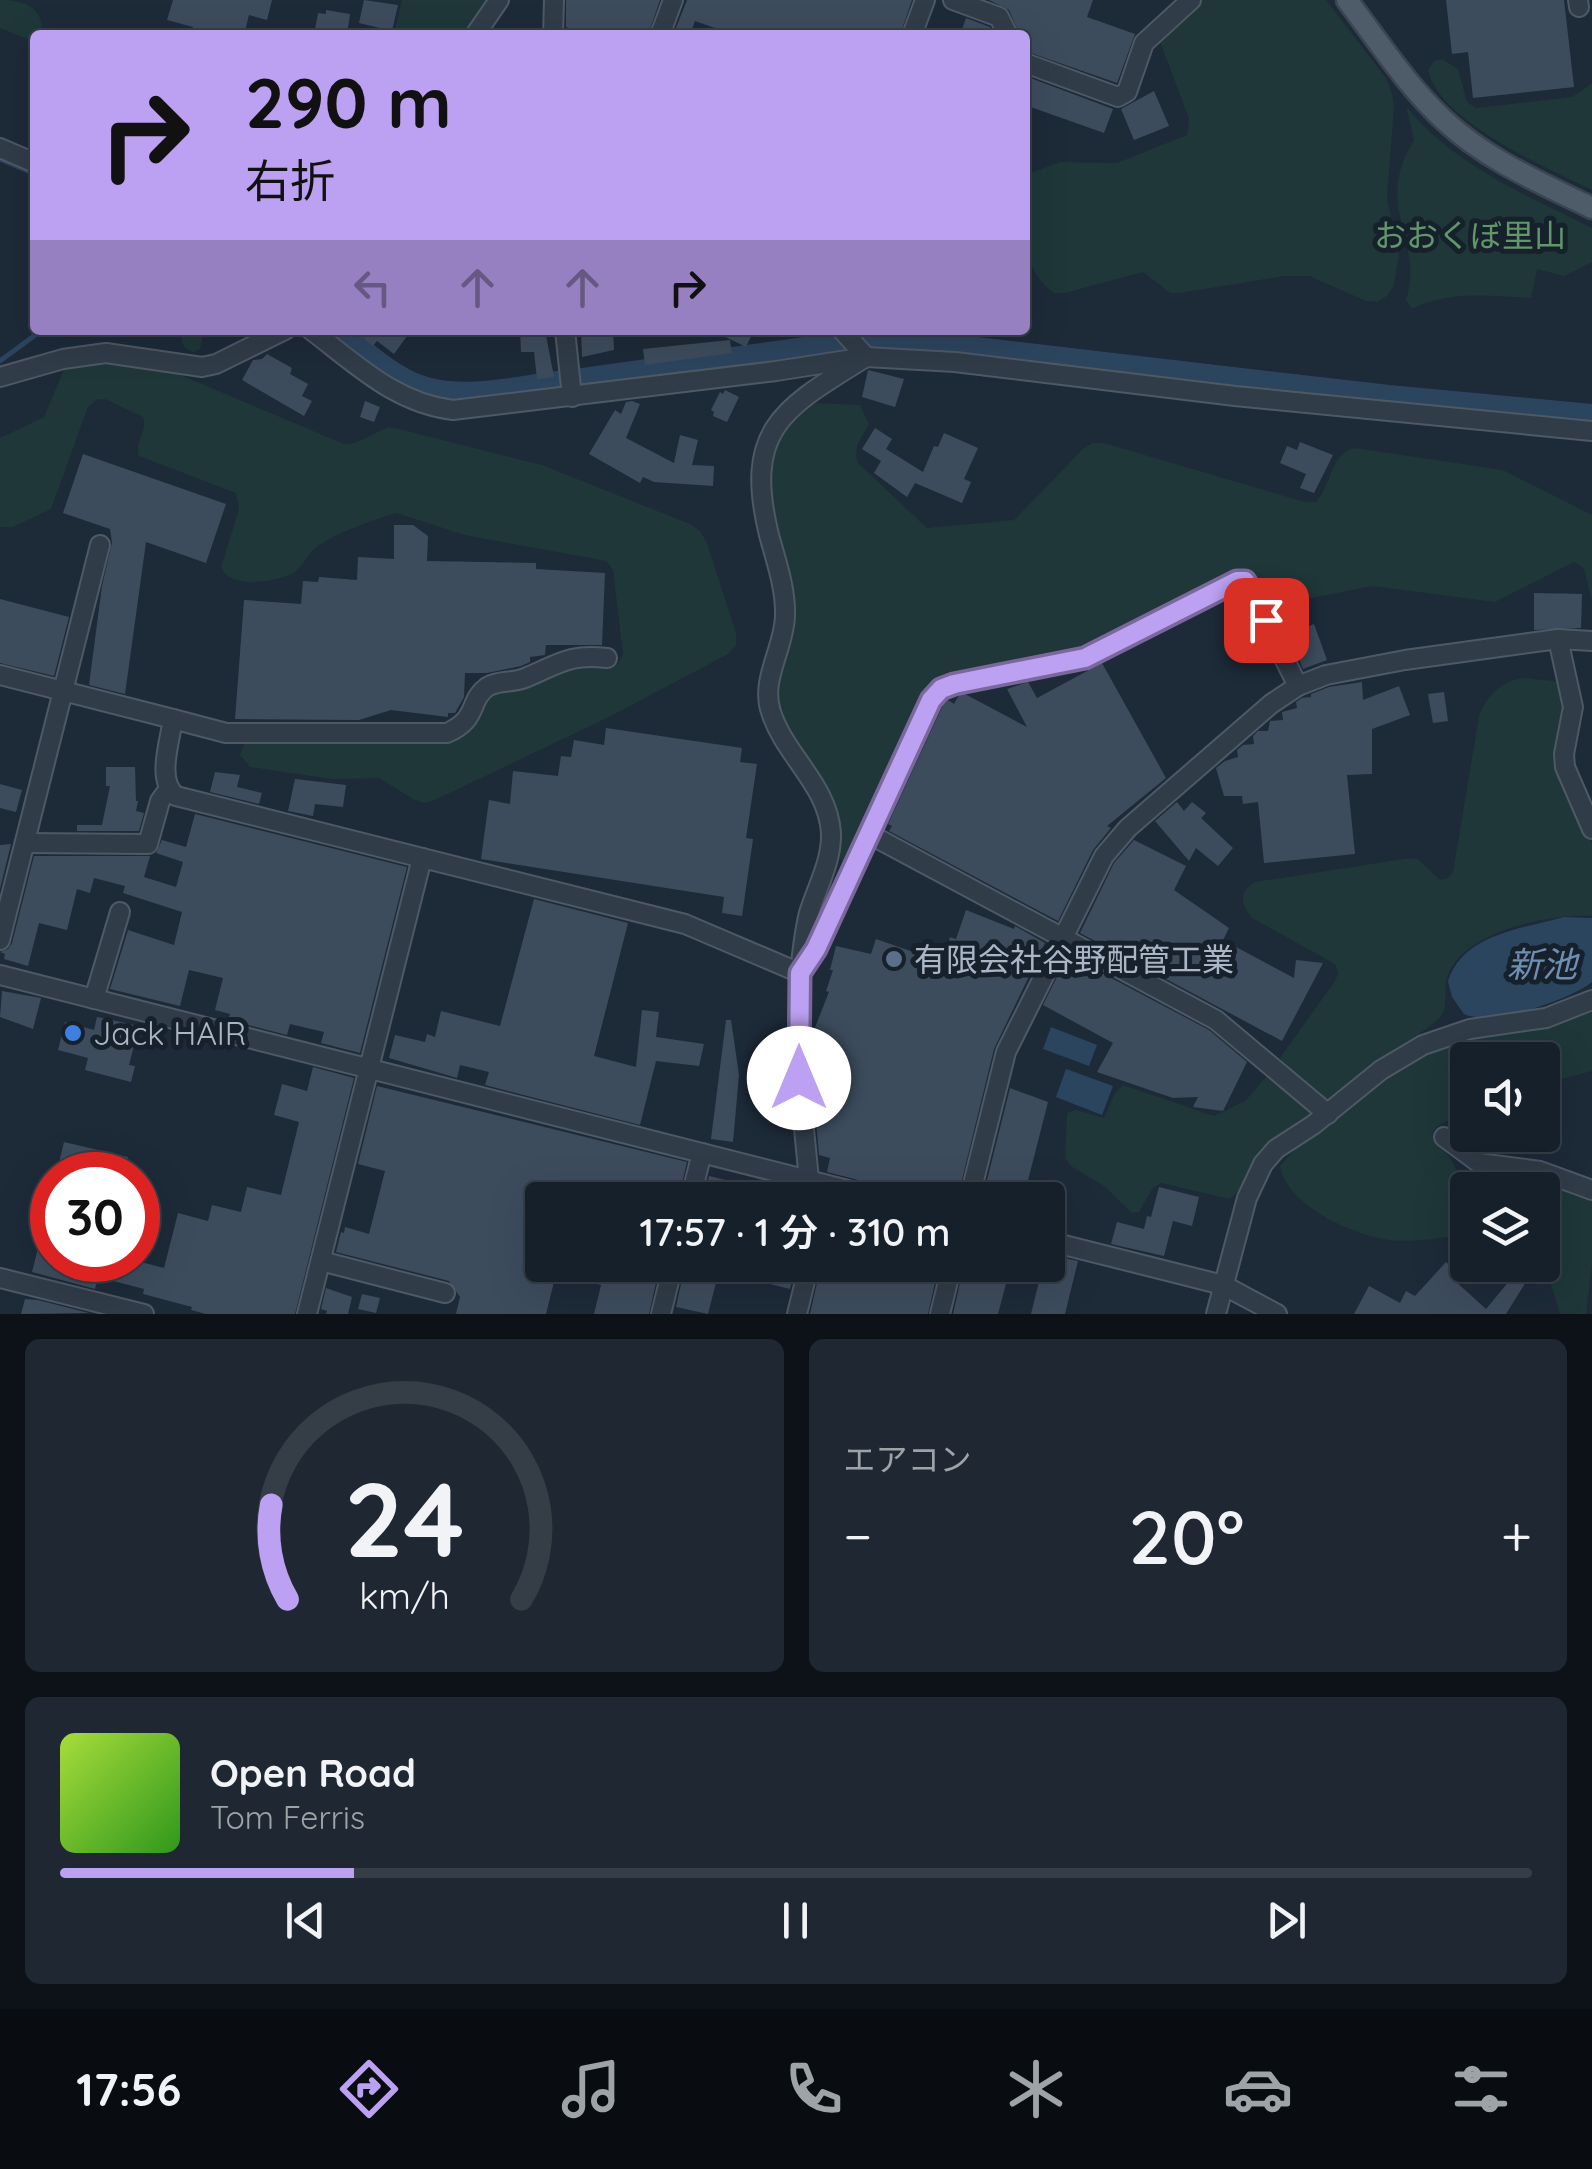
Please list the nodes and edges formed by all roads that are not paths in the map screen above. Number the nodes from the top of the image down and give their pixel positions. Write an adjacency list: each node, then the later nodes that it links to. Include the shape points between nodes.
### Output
1 (500, 0): 8 (street)
2 (554, 0): 9 (street)
3 (673, 0): 10 (street)
4 (924, 0): 11 (street)
5 (953, 0): 12 (street, via 999,16)
6 (1191, 0): 13 (street, via 1144,43 1127,92 1118,96)
7 (1347, 0): 16 (main road, via 1445,122 1488,154)
8 (479, 30)
9 (554, 30)
10 (662, 30)
11 (914, 30)
12 (1006, 30)
13 (1030, 65)
14 (0, 148): 15 (street)
15 (30, 162)
16 (1592, 208)
17 (275, 335): 21 (street, via 202,367 106,353)
18 (318, 335): 22 (street, via 391,391 420,404 453,410)
19 (566, 335): 22 (street)
20 (856, 344): 22 (street); 23 (street, via 1234,396); 40 (street, via 785,412 768,440 760,474 786,613 770,676 770,710 820,794 830,834)
21 (0, 377)
22 (572, 398)
23 (1592, 432)
24 (100, 544): 30 (street)
25 (1558, 639): 26 (street); 29 (street, via 1405,660); 33 (street, via 1574,707 1565,768)
26 (1592, 641)
27 (607, 658): 31 (street, via 569,658 492,684 468,720 447,732 226,733)
28 (0, 675): 30 (street)
29 (1298, 686): 34 (street, via 1250,587 1237,581 1085,658 941,689); 38 (street, via 1119,837)
30 (63, 691): 31 (street); 35 (street)
31 (174, 719): 32 (street)
32 (168, 790): 35 (street, via 148,844); 36 (street)
33 (1592, 828)
34 (869, 834): 38 (street); 40 (street)
35 (24, 843): 39 (street)
36 (422, 858): 40 (street, via 685,924); 44 (street)
37 (120, 912): 42 (street)
38 (1062, 936): 45 (street, via 1233,1031); 51 (street, via 1006,1052)
39 (0, 940)
40 (800, 973): 50 (street, via 799,1078)
41 (0, 975): 42 (street)
42 (94, 999): 44 (street)
43 (1592, 1000): 45 (street, via 1546,1018 1422,1044)
44 (369, 1069): 47 (street); 54 (street)
45 (1328, 1114): 59 (street, via 1264,1164 1247,1198)
46 (1444, 1137): 52 (street, via 1479,1164 1540,1171)
47 (702, 1153): 48 (street); 49 (street)
48 (695, 1182)
49 (787, 1182)
50 (810, 1182)
51 (974, 1182)
52 (1592, 1190)
53 (1065, 1245): 59 (street)
54 (321, 1261): 60 (street); 62 (street)
55 (0, 1278): 61 (street)
56 (669, 1282): 63 (street)
57 (805, 1282): 64 (street)
58 (948, 1282): 65 (street)
59 (1224, 1285): 66 (street); 67 (street)
60 (445, 1293)
61 (144, 1314)
62 (308, 1314)
63 (661, 1314)
64 (797, 1314)
65 (940, 1314)
66 (1216, 1314)
67 (1276, 1314)

